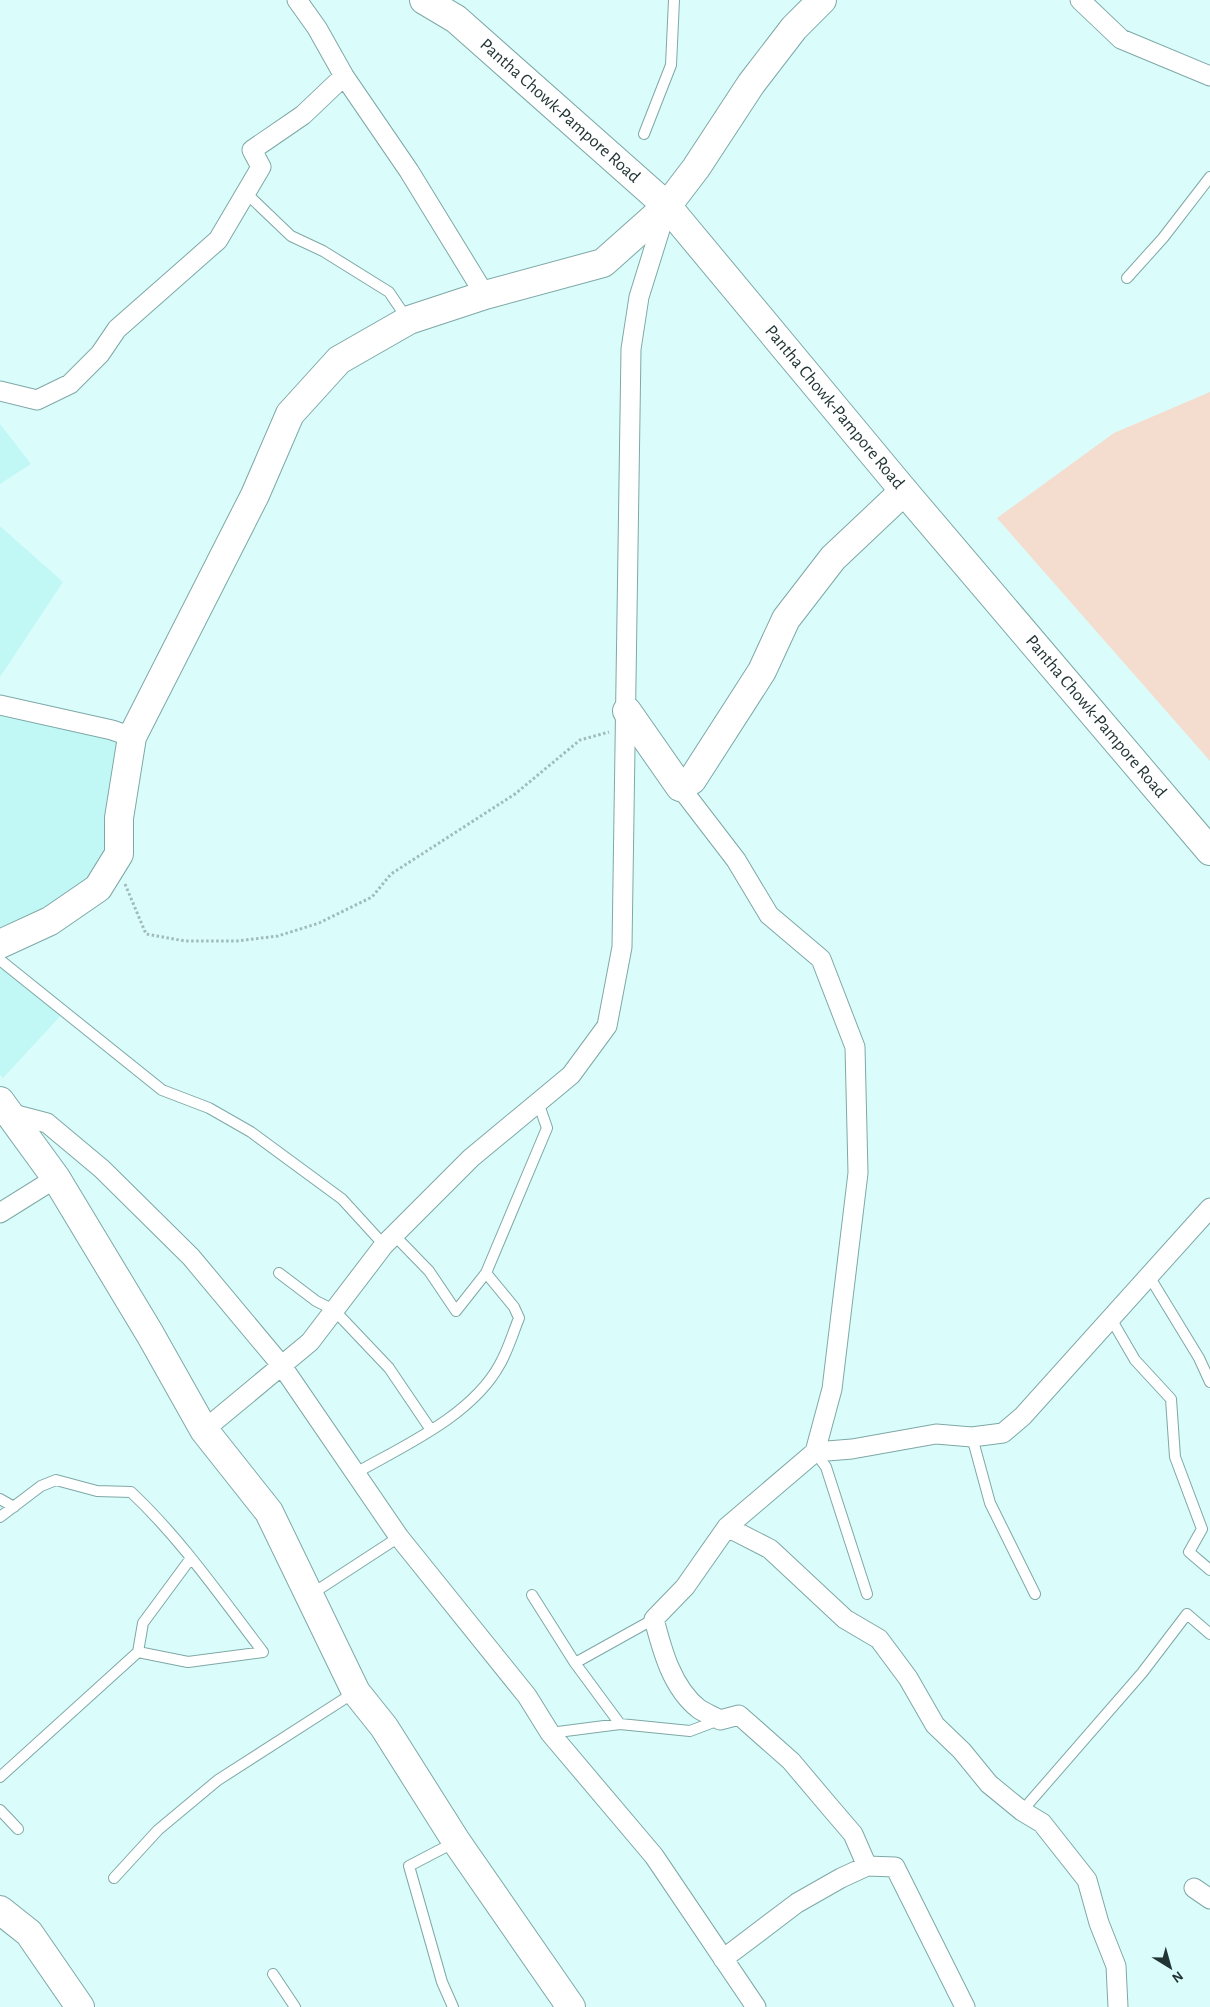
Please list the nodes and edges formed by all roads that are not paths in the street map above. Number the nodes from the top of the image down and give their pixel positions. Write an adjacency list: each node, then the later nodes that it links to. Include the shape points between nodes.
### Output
1 (297, 0): 6 (street)
2 (424, 0): 11 (street, Pantha Chowk-Pampore Road, via 456,19)
3 (674, 0): 8 (lane, via 670,66)
4 (822, 0): 11 (street, via 794,28 751,84)
5 (1080, 0): 7 (street, via 1121,39)
6 (344, 76): 10 (street, via 303,115 252,150 262,167); 13 (street, via 409,172)
7 (1210, 76)
8 (644, 134)
9 (1210, 177): 12 (lane)
10 (246, 193): 14 (lane, via 291,236 324,251 389,292); 15 (street, via 218,240 117,329 100,354 70,384 37,400)
11 (668, 206): 13 (street, via 603,263); 16 (street, Pantha Chowk-Pampore Road); 18 (street, via 639,297 631,349)
12 (1127, 278)
13 (485, 295): 14 (street)
14 (409, 320): 19 (street, via 339,360 290,414 255,495)
15 (0, 391)
16 (904, 491): 20 (street, via 833,558 786,619 762,671 692,780); 21 (street, Pantha Chowk-Pampore Road)
17 (0, 705): 19 (street)
18 (626, 719): 20 (street); 24 (street, via 622,947 607,1026 571,1075)
19 (132, 737): 22 (street, via 119,818 119,854 98,888 50,921)
20 (680, 787): 40 (street, via 736,860 769,915 822,959 855,1048 858,1173 832,1389)
21 (1210, 851)
22 (0, 944)
23 (0, 960): 29 (lane, via 162,1090 209,1108 251,1132 342,1199)
24 (538, 1102): 29 (street, via 471,1158); 31 (lane, via 547,1128)
25 (5, 1107): 26 (street); 35 (street, via 47,1123 102,1169 191,1258)
26 (56, 1178): 28 (street); 37 (street)
27 (1210, 1208): 32 (street)
28 (0, 1213)
29 (389, 1240): 31 (lane, via 429,1271 456,1311); 33 (street)
30 (278, 1273): 33 (lane)
31 (486, 1273): 38 (lane, via 519,1318 500,1365 474,1398)
32 (1149, 1276): 34 (street); 36 (lane)
33 (334, 1310): 35 (street, via 310,1342); 38 (lane, via 389,1368)
34 (1110, 1317): 39 (street, via 1023,1416 1003,1432); 48 (lane, via 1135,1360 1171,1398 1175,1457 1202,1529 1189,1552)
35 (282, 1366): 37 (street); 41 (street)
36 (1210, 1382)
37 (204, 1430): 52 (street, via 269,1512)
38 (431, 1430): 41 (lane)
39 (972, 1437): 40 (street, via 936,1434); 50 (lane, via 990,1503)
40 (816, 1452): 45 (street); 49 (lane, via 826,1467)
41 (354, 1474): 46 (street)
42 (0, 1500): 43 (lane)
43 (14, 1507): 44 (lane); 47 (lane, via 41,1486 56,1480 97,1490 131,1492 159,1519)
44 (0, 1517)
45 (727, 1527): 53 (street, via 685,1587); 63 (street, via 770,1549 845,1619 879,1639 908,1678 935,1725 989,1784)
46 (399, 1537): 52 (lane); 60 (street, via 527,1696)
47 (191, 1558): 55 (lane, via 143,1623); 55 (lane, via 263,1652 188,1662)
48 (1210, 1570)
49 (867, 1594)
50 (1035, 1594)
51 (532, 1595): 56 (lane)
52 (310, 1596): 57 (street)
53 (654, 1619): 56 (lane); 58 (street, via 662,1650 676,1682 698,1708)
54 (1210, 1634): 63 (lane, via 1187,1614 1142,1673)
55 (138, 1652): 61 (lane)
56 (576, 1663): 59 (lane)
57 (356, 1692): 65 (street, via 384,1727); 67 (lane, via 218,1780 158,1830)
58 (720, 1720): 59 (lane, via 690,1731); 66 (street, via 739,1715 791,1761 853,1834)
59 (620, 1724): 60 (lane)
60 (550, 1733): 71 (street, via 654,1856)
61 (0, 1776)
62 (0, 1810): 64 (lane)
63 (1022, 1811): 79 (street, via 1042,1823 1087,1880 1116,1966)
64 (18, 1829)
65 (456, 1841): 75 (lane, via 409,1866); 76 (street)
66 (867, 1866): 71 (street, via 797,1903); 78 (street, via 894,1867)
67 (114, 1878)
68 (1194, 1888): 69 (street)
69 (1210, 1899)
70 (0, 1910): 73 (street, via 29,1933)
71 (723, 1959): 77 (street)
72 (273, 1974): 74 (lane)
73 (80, 2007)
74 (295, 2007)
75 (452, 2007)
76 (571, 2007)
77 (756, 2007)
78 (965, 2007)
79 (1118, 2007)

